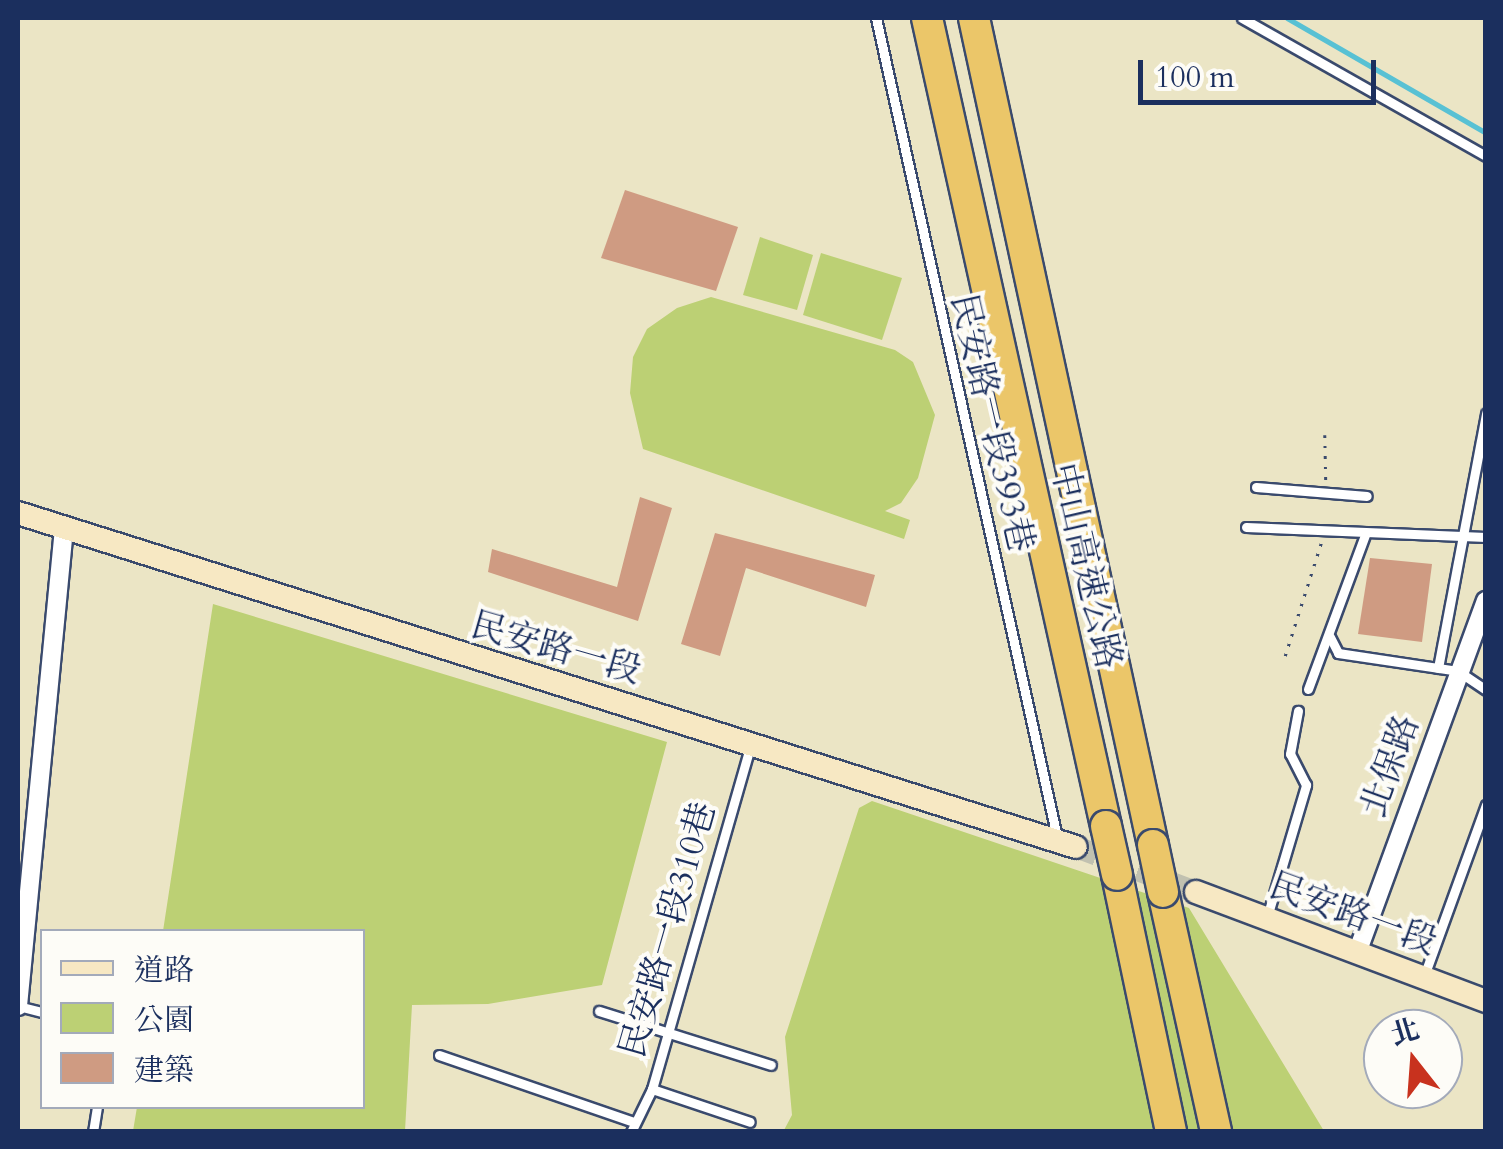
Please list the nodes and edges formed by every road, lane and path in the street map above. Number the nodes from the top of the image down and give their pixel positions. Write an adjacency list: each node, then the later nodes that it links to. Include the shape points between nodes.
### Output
1 (876, 18): 28 (lane, 民安路一段393巷)
2 (928, 18): 42 (highway, 中山高速公路, bridge)
3 (974, 18): 43 (highway, 中山高速公路, bridge)
4 (1242, 18): 5 (lane)
5 (1486, 156)
6 (1486, 414): 16 (lane)
7 (1325, 435): 9 (path)
8 (1256, 487): 9 (lane)
9 (1326, 494): 10 (lane)
10 (1368, 496)
11 (18, 513): 13 (street, 民安路一段)
12 (1246, 527): 14 (lane)
13 (64, 529): 26 (street, 民安路一段); 34 (street)
14 (1324, 533): 15 (lane); 20 (path)
15 (1365, 535): 16 (lane); 19 (lane)
16 (1460, 536): 17 (lane); 21 (lane)
17 (1486, 537)
18 (1486, 601): 22 (street, 北保路)
19 (1330, 637): 21 (lane, via 1338,653); 23 (lane)
20 (1285, 656)
21 (1438, 668): 22 (lane)
22 (1458, 671): 24 (lane); 31 (street, 北保路)
23 (1308, 690)
24 (1486, 690)
25 (1298, 711): 30 (lane, via 1290,754 1306,785)
26 (752, 741): 28 (street, 民安路一段); 36 (lane, 民安路一段310巷)
27 (1486, 805): 32 (lane)
28 (1067, 843)
29 (1196, 892): 30 (street, 民安路一段)
30 (1267, 919): 31 (street, 民安路一段)
31 (1357, 953): 32 (street, 民安路一段)
32 (1424, 977): 33 (street, 民安路一段)
33 (1484, 998)
34 (18, 1006)
35 (598, 1010): 36 (lane)
36 (664, 1032): 38 (lane); 39 (lane, 民安路一段310巷)
37 (439, 1055): 41 (lane)
38 (771, 1065)
39 (652, 1089): 40 (lane); 41 (lane, 民安路一段310巷)
40 (750, 1122)
41 (632, 1127)
42 (1170, 1132)
43 (1216, 1132)

